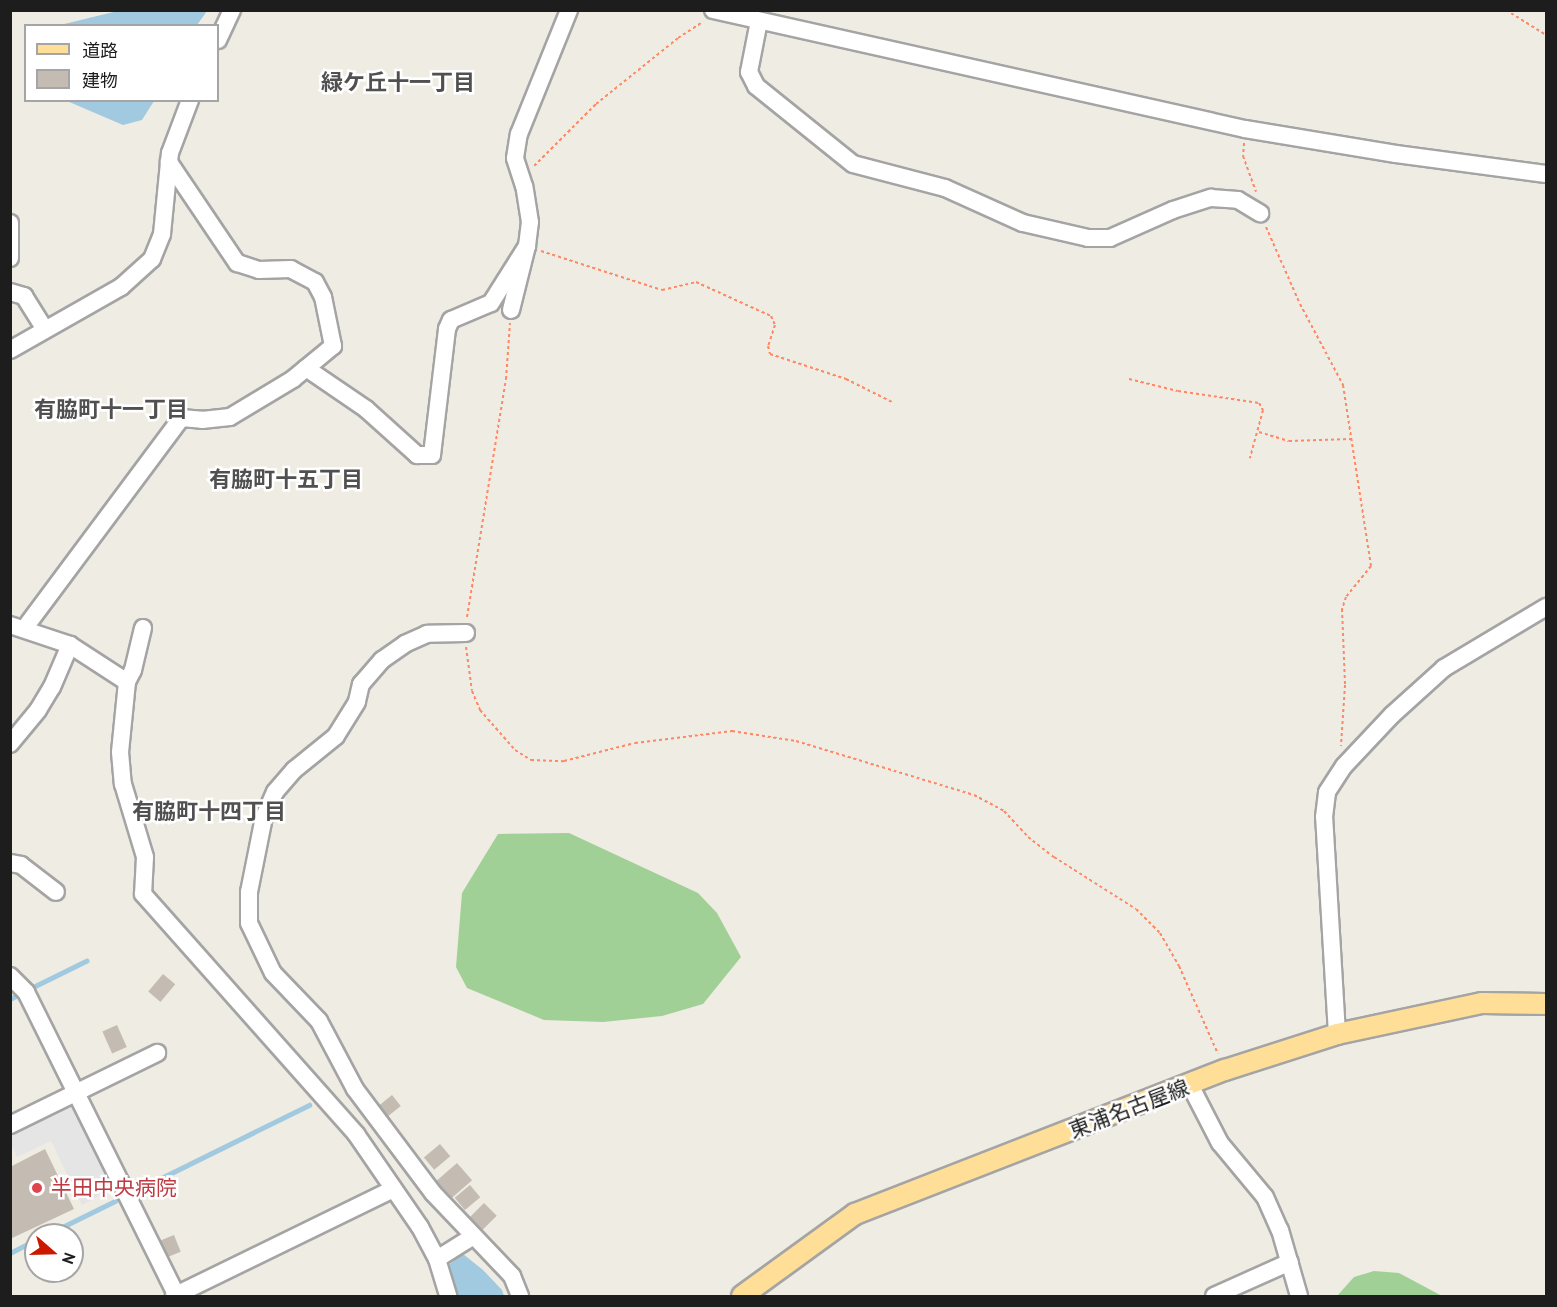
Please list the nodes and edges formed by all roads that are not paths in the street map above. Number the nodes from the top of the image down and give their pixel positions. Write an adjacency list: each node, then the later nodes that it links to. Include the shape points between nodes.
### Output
1 (232, 10): 5 (street)
2 (569, 10): 11 (street, via 519,134 515,158 530,222)
3 (716, 11): 4 (street)
4 (759, 21): 8 (street, via 1245,129); 9 (street, via 749,72 756,86 853,164 945,189 1023,223 1088,238 1110,238 1211,198 1238,200)
5 (219, 38)
6 (189, 102): 7 (street)
7 (169, 162): 15 (street, via 162,234 152,259 121,287); 17 (street, via 237,263 259,270 291,269 320,288 333,346)
8 (1546, 174)
9 (1260, 213)
10 (10, 223): 12 (street)
11 (527, 246): 14 (street); 17 (street, via 491,303 451,320 447,328 432,455 417,455 366,409)
12 (10, 258)
13 (10, 292): 15 (street, via 24,296)
14 (511, 310)
15 (45, 329): 16 (street)
16 (10, 350)
17 (306, 368): 19 (street, via 230,417 181,418)
18 (1546, 607): 29 (street, via 1444,668 1408,698 1344,766 1327,792 1324,818)
19 (17, 627): 22 (street)
20 (143, 628): 23 (street)
21 (466, 633): 35 (street, via 427,634 382,660 361,684 357,702 336,736 300,764 275,792 264,817 249,892 249,923 273,973 319,1021 355,1089 416,1173)
22 (70, 645): 23 (street); 24 (street, via 52,687)
23 (127, 682): 34 (street, via 120,752 123,784 145,857 143,894 356,1134)
24 (10, 744)
25 (10, 863): 26 (street, via 21,865)
26 (56, 892)
27 (10, 976): 32 (street, via 26,992)
28 (1546, 1004): 29 (main road, 東浦名古屋線, via 1482,1003)
29 (1337, 1034): 31 (main road, 東浦名古屋線, via 1225,1070)
30 (157, 1053): 32 (street)
31 (1190, 1086): 37 (street, via 1220,1143 1265,1197 1281,1230); 41 (main road, 東浦名古屋線, via 855,1214)
32 (75, 1094): 33 (street); 38 (street)
33 (10, 1125)
34 (393, 1189): 36 (street); 38 (street)
35 (472, 1237): 36 (street); 40 (street, via 512,1276)
36 (437, 1259): 39 (street)
37 (1290, 1262): 42 (street); 43 (street)
38 (176, 1296)
39 (448, 1296)
40 (520, 1296)
41 (742, 1296)
42 (1214, 1296)
43 (1299, 1296)

